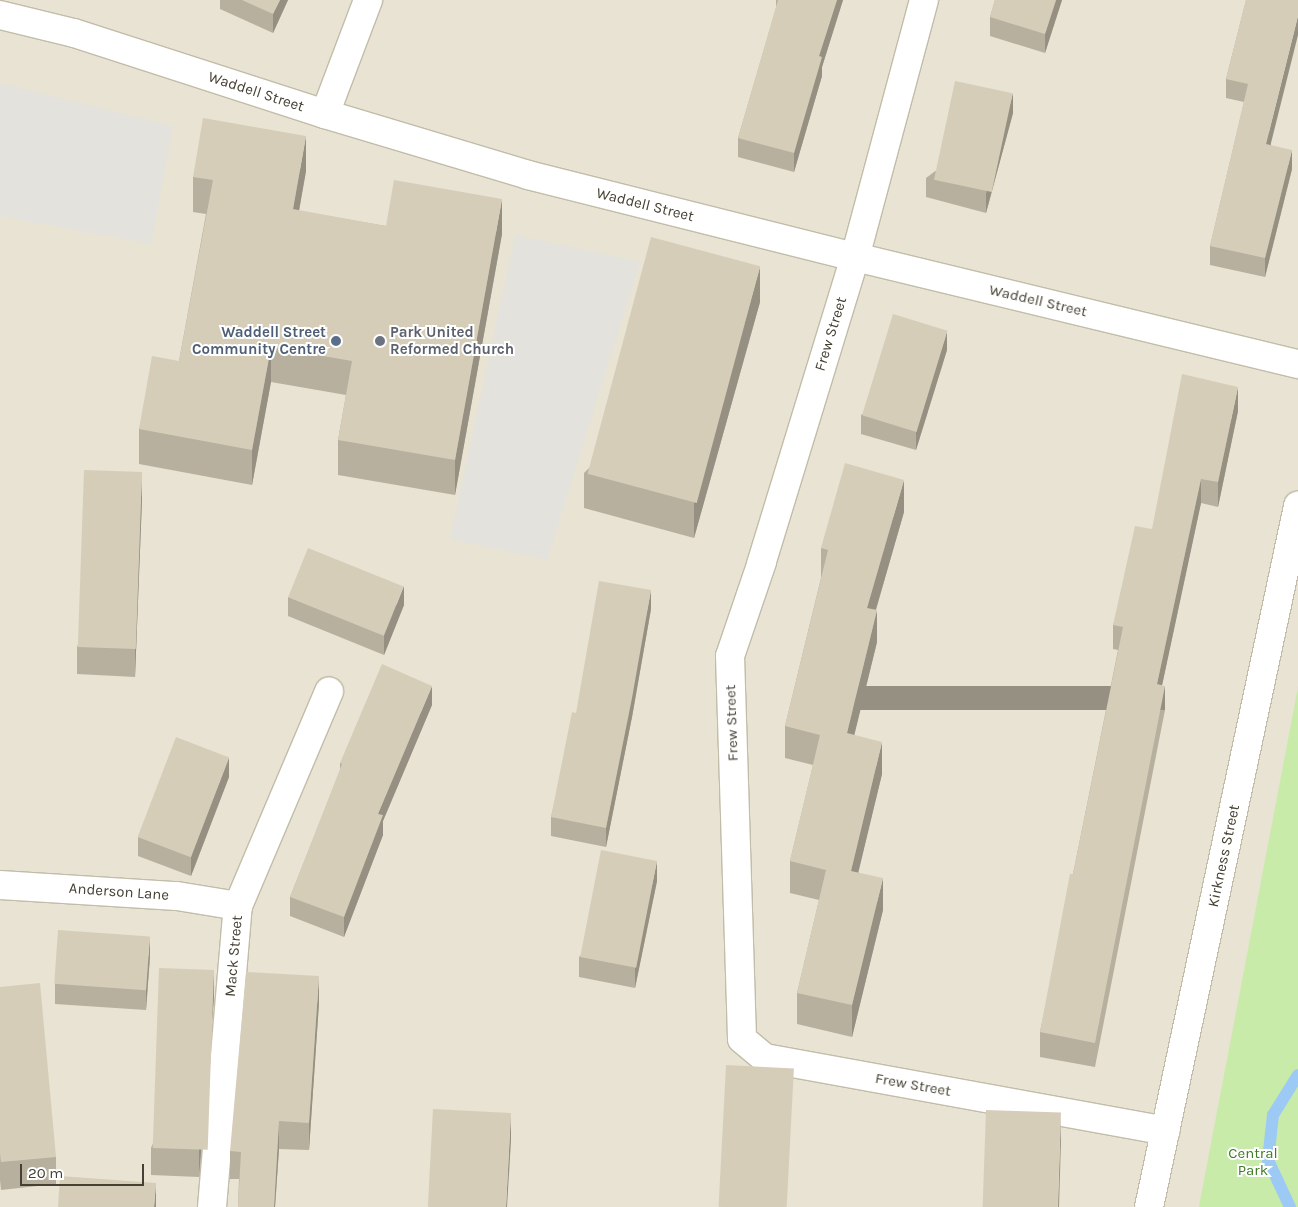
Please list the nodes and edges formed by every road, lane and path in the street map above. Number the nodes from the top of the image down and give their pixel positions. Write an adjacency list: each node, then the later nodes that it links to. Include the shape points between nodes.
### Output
1 (368, 0): 4 (street)
2 (924, 0): 5 (street, Frew Street)
3 (0, 15): 4 (street, Waddell Street, via 74,33)
4 (325, 114): 5 (street, Waddell Street, via 528,175)
5 (855, 257): 6 (street, Waddell Street); 11 (street, Frew Street, via 730,656 742,1039 764,1058)
6 (1298, 364)
7 (1298, 506): 11 (street, Kirkness Street)
8 (329, 692): 10 (street, Mack Street)
9 (0, 885): 10 (street, Anderson Lane, via 177,896)
10 (238, 906): 12 (street, Mack Street)
11 (1165, 1131): 13 (street, Kirkness Street)
12 (212, 1207)
13 (1149, 1207)

